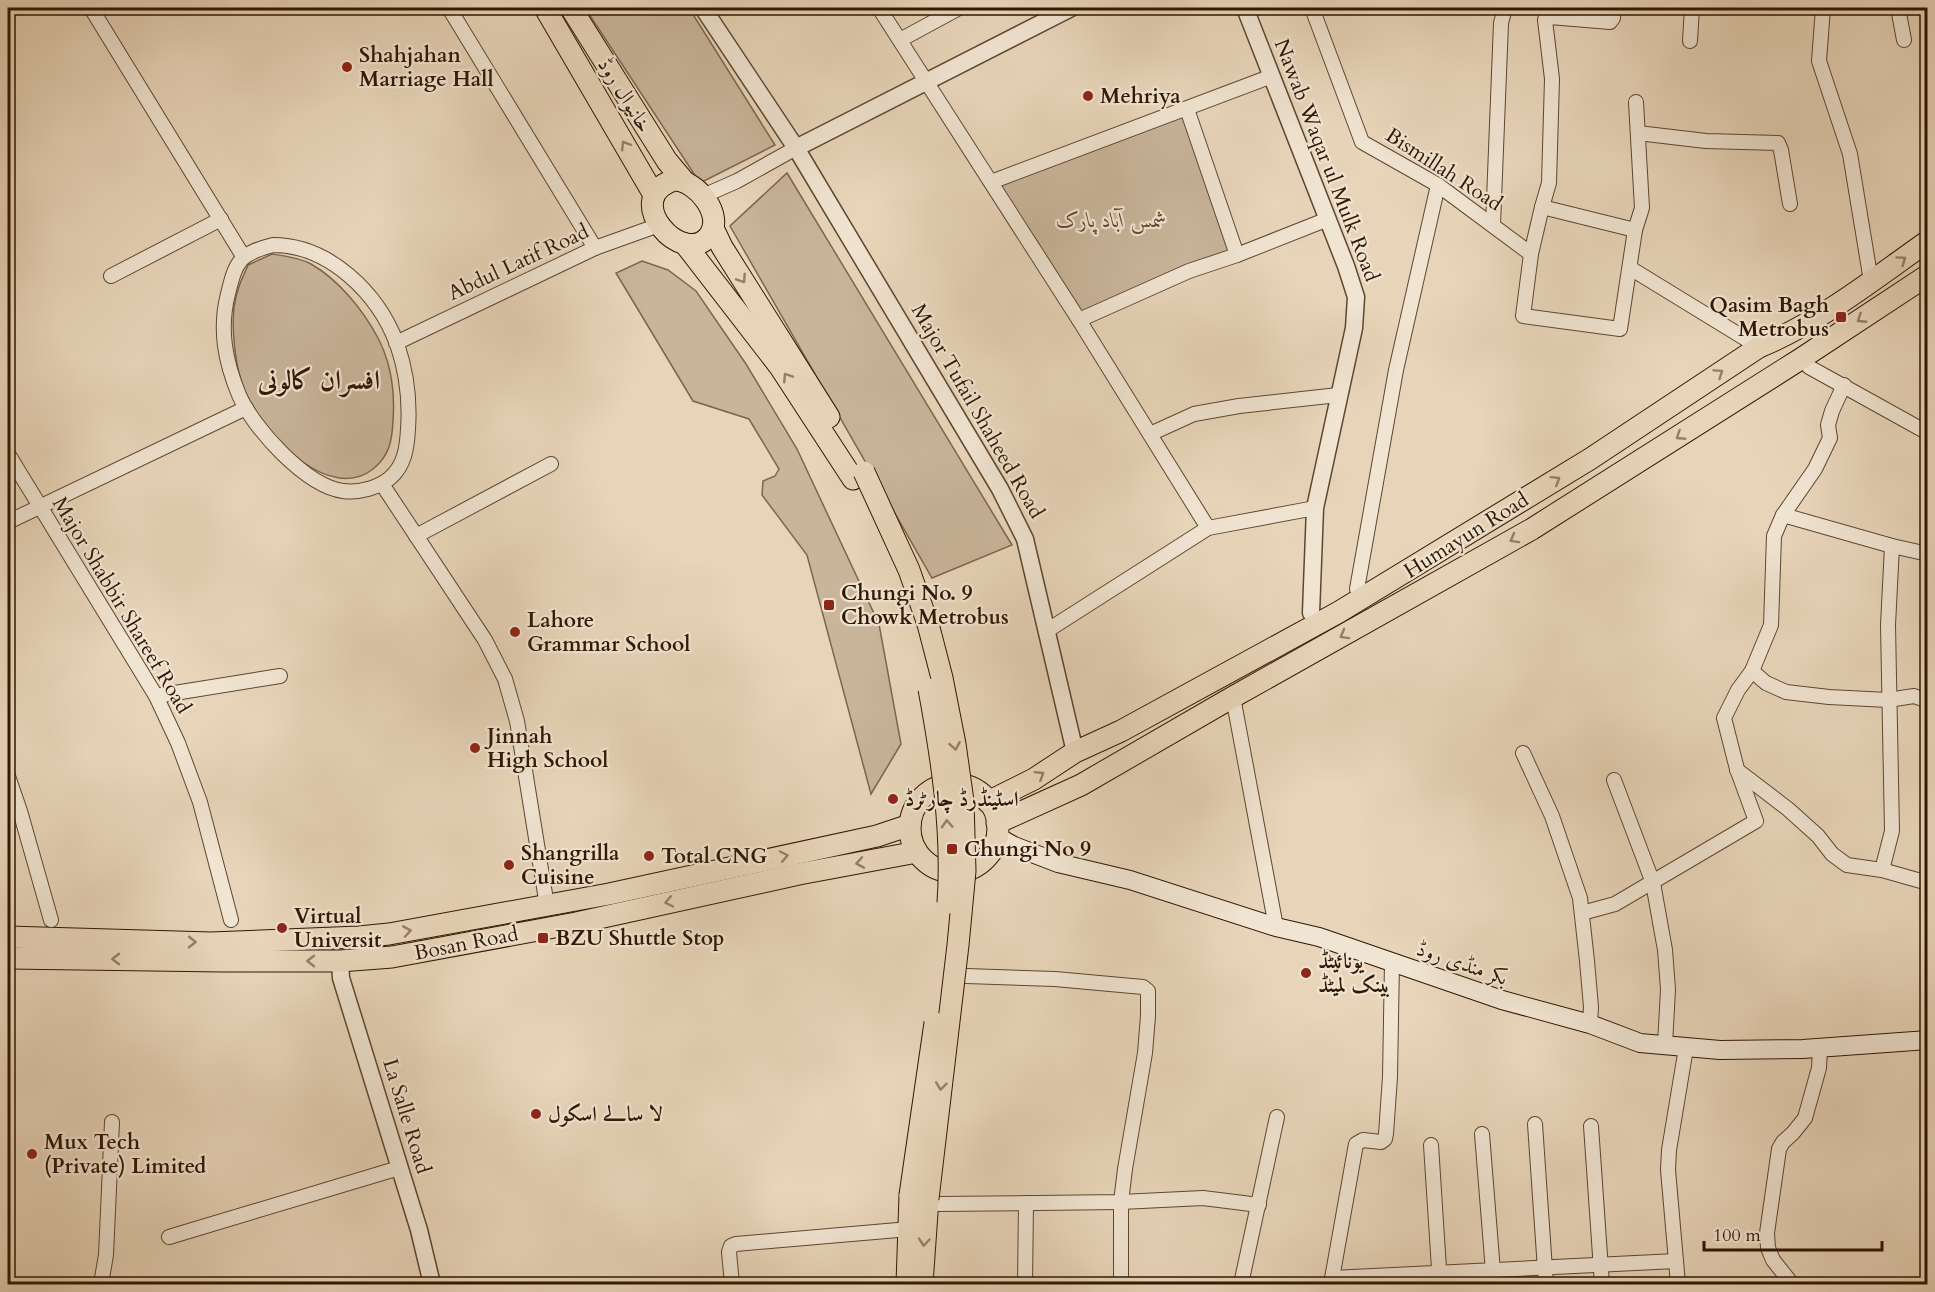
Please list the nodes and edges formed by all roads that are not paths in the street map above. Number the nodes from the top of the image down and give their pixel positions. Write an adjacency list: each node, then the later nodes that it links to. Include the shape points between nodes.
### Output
1 (91, 8): 34 (street)
2 (449, 8): 42 (street)
3 (545, 8): 21 (main road)
4 (571, 8): 19 (main road, خانیوال روڈ)
5 (703, 8): 26 (street, Major Tufail Shaheed Road)
6 (879, 8): 16 (street)
7 (959, 8): 16 (street)
8 (1071, 8): 22 (street)
9 (1245, 8): 20 (street, Nawab Waqar ul Mulk Road)
10 (1312, 8): 29 (street, Bismillah Road, via 1362,142)
11 (1505, 8): 37 (street, via 1501,23)
12 (1614, 8): 33 (street, via 1611,22 1550,17 1545,20 1552,79 1549,183)
13 (1692, 8): 18 (street)
14 (1823, 8): 49 (street, via 1819,61 1850,154)
15 (1898, 8): 17 (street)
16 (900, 40): 22 (street)
17 (1904, 40)
18 (1690, 41)
19 (607, 66): 21 (main road); 27 (main road, خانیوال روڈ)
20 (1272, 76): 24 (street); 35 (street, Nawab Waqar ul Mulk Road)
21 (585, 79): 30 (main road, one-way to 21)
22 (927, 82): 26 (street); 28 (street)
23 (1636, 102): 25 (street)
24 (1187, 109): 28 (street); 44 (street)
25 (1638, 133): 32 (street, via 1706,141 1778,142); 39 (street, via 1642,208)
26 (796, 148): 31 (street); 74 (street, Major Tufail Shaheed Road, via 1000,489 1025,539)
27 (683, 180): 30 (main road, via 665,183); 31 (main road)
28 (991, 182): 50 (street)
29 (1438, 185): 37 (street, Bismillah Road); 72 (street, via 1396,370)
30 (654, 195): 36 (main road, via 652,203)
31 (703, 196): 38 (main road)
32 (1790, 204)
33 (1542, 207): 39 (street); 43 (street)
34 (221, 219): 45 (street); 48 (street)
35 (1328, 219): 44 (street); 55 (street, Nawab Waqar ul Mulk Road, via 1356,297 1354,328)
36 (659, 225): 41 (main road); 42 (street, Abdul Latif Road)
37 (1493, 225): 43 (street, Bismillah Road)
38 (713, 228): 41 (main road, via 702,243); 61 (main road, one-way to 61)
39 (1635, 230): 46 (street)
40 (1928, 241): 49 (main road, Humayun Road, one-way to 40)
41 (685, 244): 61 (main road, one-way to 41)
42 (595, 248): 51 (street, Abdul Latif Road)
43 (1531, 254): 46 (street, via 1523,316 1620,329)
44 (1237, 255): 50 (street, via 1189,271)
45 (243, 256): 51 (street, via 283,245 324,259 369,296); 56 (street, via 233,271 223,338 232,377)
46 (1630, 268): 52 (street)
47 (1928, 275): 78 (main road, Humayun Road, one-way to 78, via 1532,529)
48 (111, 276)
49 (1871, 281): 52 (main road, Humayun Road)
50 (1079, 320): 58 (street)
51 (396, 343): 62 (street, via 405,381 407,438 402,463)
52 (1759, 347): 71 (main road, Humayun Road, one-way to 52, via 1590,459)
53 (1809, 367): 54 (street)
54 (1844, 385): 57 (street); 65 (street, via 1828,425 1830,438 1815,469)
55 (1338, 395): 58 (street, via 1194,414); 64 (street, Nawab Waqar ul Mulk Road)
56 (246, 408): 62 (street, via 286,458 317,480 344,491); 63 (street)
57 (1928, 433)
58 (1150, 434): 67 (street)
59 (8, 454): 63 (street, Major Shabbir Shareef Road)
60 (551, 464): 68 (street)
61 (858, 476): 130 (main road, one-way to 61, bridge, via 910,1195 945,942 950,871 946,795 916,627); 131 (main road, one-way to 131, bridge, via 909,570 928,624 944,689 963,801 965,872)
62 (382, 484): 68 (street)
63 (39, 507): 66 (street); 77 (street, Major Shabbir Shareef Road)
64 (1315, 508): 67 (street); 73 (street, Nawab Waqar ul Mulk Road)
65 (1783, 515): 69 (street); 75 (street, via 1774,536 1771,625)
66 (8, 522)
67 (1208, 528): 74 (street)
68 (416, 536): 93 (street, via 485,640 505,680 517,721)
69 (1892, 546): 70 (street); 79 (street)
70 (1928, 554)
71 (1408, 570): 72 (main road); 81 (main road, Humayun Road, via 1339,612)
72 (1357, 589): 73 (main road)
73 (1311, 614): 81 (main road)
74 (1048, 630): 81 (street, Major Tufail Shaheed Road)
75 (1752, 671): 79 (street, via 1786,692); 83 (street, via 1724,718)
76 (280, 676): 77 (street)
77 (156, 696): 96 (street, Major Shabbir Shareef Road, via 200,802)
78 (1233, 697): 88 (main road, Humayun Road); 97 (street)
79 (1888, 700): 80 (street, via 1914,696); 90 (street, via 1892,831)
80 (1928, 701)
81 (1075, 752): 86 (main road, Humayun Road, one-way to 81)
82 (1523, 753): 94 (street, via 1552,816)
83 (1737, 769): 90 (street, via 1788,809 1847,865); 91 (street, via 1756,821)
84 (8, 776): 95 (street)
85 (1614, 780): 91 (street)
86 (988, 802): 87 (main road, via 972,788 946,784 922,797); 88 (main road, via 996,816)
87 (910, 825): 89 (main road); 93 (main road, Bosan Road, one-way to 87, via 877,836)
88 (997, 830): 89 (main road, via 987,857 967,870 942,870); 97 (main road, بکر منڈی روڈ, via 1014,846 1058,863 1130,880)
89 (917, 852): 100 (main road, Bosan Road, one-way to 100, via 576,923 392,957)
90 (1882, 870): 92 (street)
91 (1653, 883): 94 (street, via 1615,904); 105 (street, via 1668,989)
92 (1928, 883)
93 (547, 906): 98 (main road, Bosan Road, one-way to 93, via 212,943 359,937)
94 (1582, 913): 103 (street)
95 (51, 920)
96 (231, 920)
97 (1276, 927): 101 (main road, بکر منڈی روڈ)
98 (8, 937)
99 (8, 958): 100 (main road, Bosan Road, one-way to 99)
100 (340, 961): 114 (street, La Salle Road, via 341,978)
101 (1392, 962): 103 (main road, بکر منڈی روڈ, via 1502,1000); 126 (street, via 1386,1134 1383,1141 1363,1140 1356,1144)
102 (966, 976): 115 (street, via 1055,979 1143,987 1148,991 1145,1053)
103 (1590, 1024): 105 (main road, بکر منڈی روڈ, via 1640,1043)
104 (1928, 1040): 107 (main road, بکر منڈی روڈ)
105 (1665, 1046): 106 (main road, بکر منڈی روڈ)
106 (1686, 1048): 107 (main road, بکر منڈی روڈ); 121 (street, via 1668,1170)
107 (1820, 1048): 138 (street, via 1819,1068 1805,1118 1779,1149 1767,1233 1770,1256)
108 (1277, 1117): 118 (street)
109 (112, 1122): 127 (street, via 106,1255)
110 (1534, 1124): 123 (street)
111 (1591, 1126): 122 (street)
112 (1482, 1134): 124 (street)
113 (1431, 1145): 125 (street)
114 (399, 1168): 120 (street); 128 (street, La Salle Road)
115 (1121, 1202): 116 (street); 118 (street, via 1203,1198); 133 (street)
116 (1026, 1203): 117 (street); 132 (street)
117 (938, 1204)
118 (1259, 1204): 134 (street)
119 (898, 1230): 129 (street, via 736,1244 729,1252)
120 (169, 1237)
121 (1676, 1261): 122 (street); 137 (street)
122 (1601, 1265): 123 (street); 136 (street)
123 (1545, 1268): 124 (street); 135 (street)
124 (1493, 1277): 125 (street)
125 (1440, 1279): 126 (street)
126 (1332, 1281)
127 (100, 1284)
128 (432, 1284)
129 (732, 1284)
130 (907, 1284)
131 (922, 1284)
132 (1025, 1284)
133 (1121, 1284)
134 (1241, 1284)
135 (1546, 1284)
136 (1602, 1284)
137 (1678, 1284)
138 (1792, 1284)

